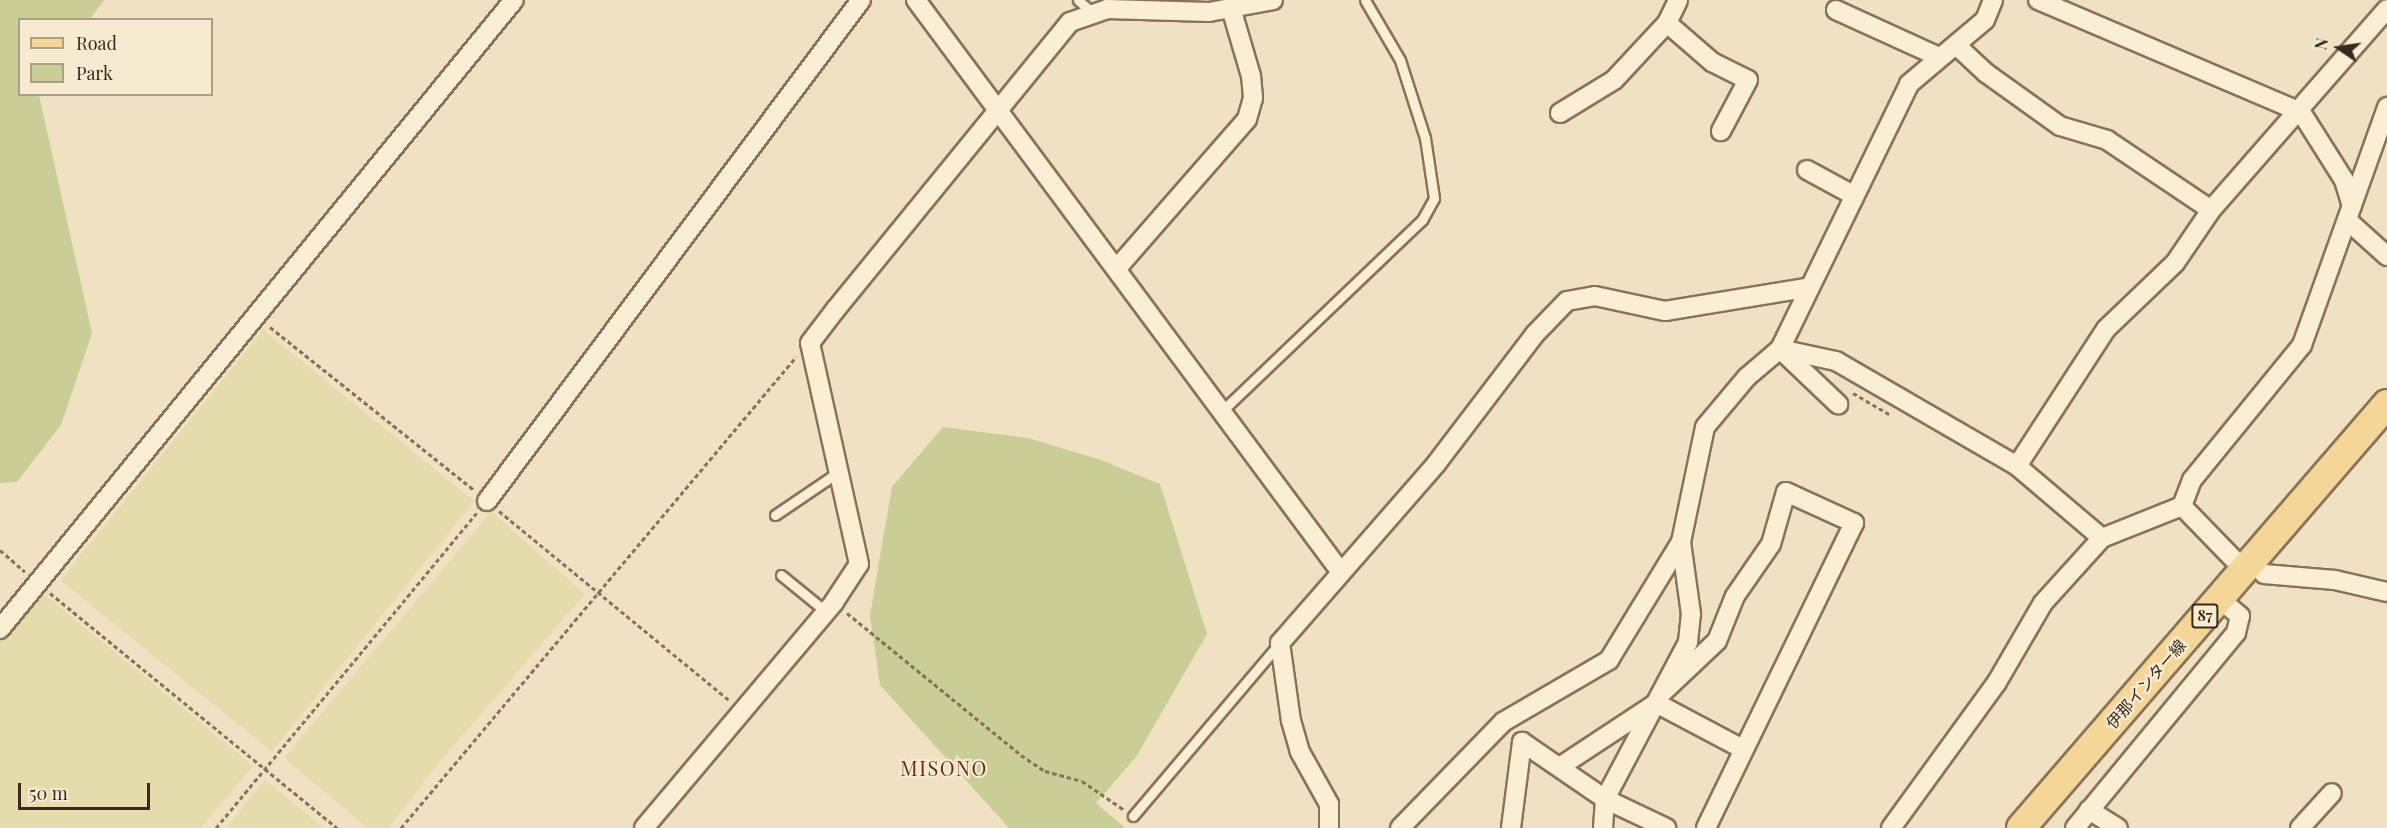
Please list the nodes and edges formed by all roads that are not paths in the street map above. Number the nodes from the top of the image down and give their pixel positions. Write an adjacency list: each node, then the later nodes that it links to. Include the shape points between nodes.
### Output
1 (514, 0): 46 (street, via 353,191)
2 (861, 0): 35 (street)
3 (916, 0): 20 (street)
4 (1078, 0): 13 (lane)
5 (1273, 0): 10 (street)
6 (1365, 0): 32 (lane, via 1400,60 1425,138 1434,198 1422,220)
7 (1678, 0): 14 (street)
8 (1993, 0): 15 (street, via 1985,20)
9 (2038, 0): 18 (street)
10 (1231, 8): 13 (street, via 1209,12 1107,9); 27 (street, via 1251,76 1253,98 1247,119)
11 (2387, 9): 18 (street)
12 (1836, 10): 16 (street)
13 (1093, 13): 20 (street, via 1070,22)
14 (1667, 23): 19 (street, via 1614,80); 21 (street, via 1712,62 1748,80)
15 (1957, 46): 16 (street); 24 (street, via 1986,74 2040,107 2060,126 2107,140)
16 (1939, 57): 23 (street, via 1909,84)
17 (2387, 107): 25 (street)
18 (2301, 112): 24 (street); 25 (street, via 2344,180)
19 (1560, 113)
20 (996, 114): 27 (street); 34 (street, via 810,343)
21 (1721, 132)
22 (1808, 170): 23 (street)
23 (1853, 195): 28 (street)
24 (2211, 210): 33 (street, via 2175,263 2106,329)
25 (2350, 213): 26 (street); 36 (street, via 2302,345 2192,480)
26 (2387, 256)
27 (1118, 267): 32 (street)
28 (1806, 288): 29 (street); 40 (street, via 1665,311 1595,296 1567,301 1534,334 1436,464)
29 (1780, 349): 30 (street); 33 (street, via 1836,361); 39 (street, via 1739,385 1705,427)
30 (1838, 404)
31 (2387, 404): 41 (main road, 伊那インター線 / 87)
32 (1224, 409): 40 (street)
33 (2017, 466): 38 (street)
34 (842, 470): 37 (lane); 45 (street, via 859,564)
35 (487, 501)
36 (2182, 506): 38 (street); 41 (street)
37 (775, 515)
38 (2102, 538): 64 (street, via 2043,603 1997,682)
39 (1681, 542): 48 (street, via 1691,614 1688,642); 49 (street, via 1609,660)
40 (1340, 571): 47 (street)
41 (2255, 573): 43 (street, via 2335,580); 44 (main road, 伊那インター線 / 87)
42 (781, 575): 45 (lane)
43 (2387, 592)
44 (2220, 599): 55 (street, via 2240,616 2236,633); 65 (main road, 伊那インター線 / 87)
45 (830, 607): 57 (street)
46 (0, 629)
47 (1280, 643): 56 (lane); 58 (street, via 1291,721 1300,752 1329,804)
48 (1660, 697): 51 (street); 51 (street, via 1717,642 1735,596 1771,544 1786,492 1854,523); 52 (street); 54 (street)
49 (1503, 722): 50 (street); 59 (street)
50 (1522, 742): 52 (street); 60 (street)
51 (1743, 749): 63 (street)
52 (1561, 766): 54 (street)
53 (2332, 793): 68 (street)
54 (1605, 799): 61 (street); 62 (street)
55 (2089, 810): 66 (street); 67 (street)
56 (1133, 816)
57 (644, 828)
58 (1329, 828)
59 (1400, 828)
60 (1511, 828)
61 (1603, 828)
62 (1666, 828)
63 (1706, 828)
64 (1891, 828)
65 (2021, 828)
66 (2075, 828)
67 (2118, 828)
68 (2300, 828)

